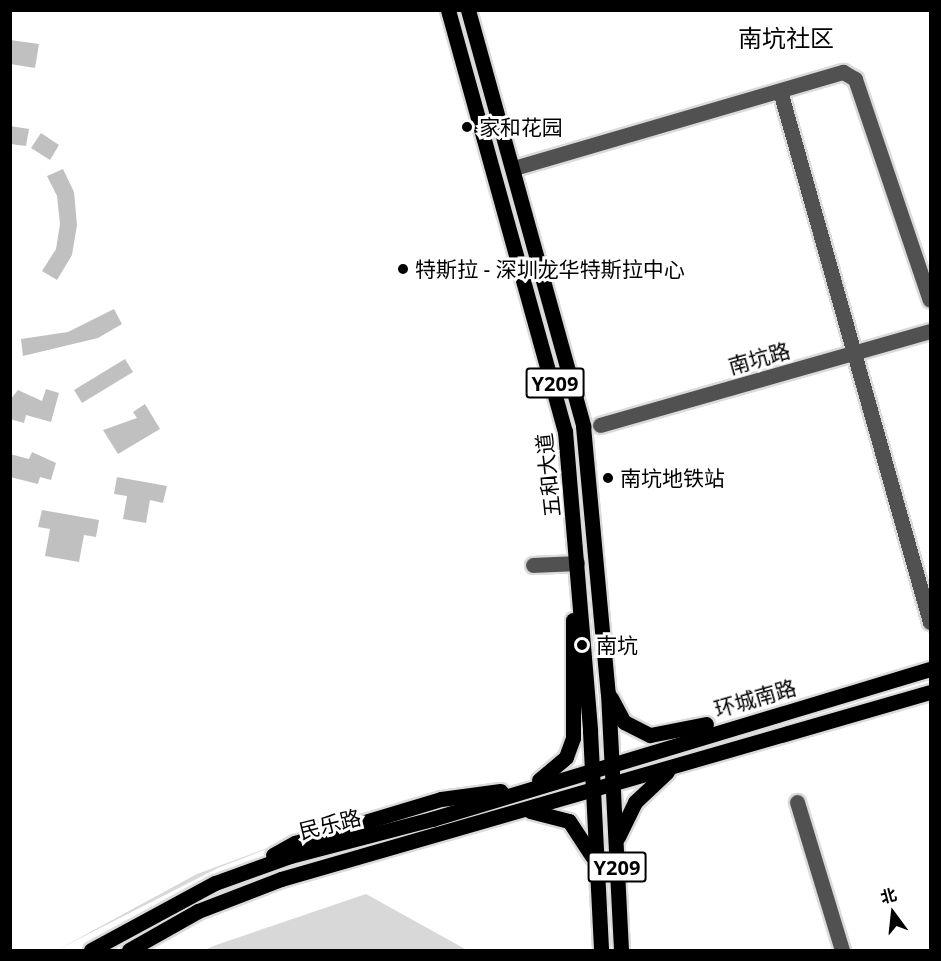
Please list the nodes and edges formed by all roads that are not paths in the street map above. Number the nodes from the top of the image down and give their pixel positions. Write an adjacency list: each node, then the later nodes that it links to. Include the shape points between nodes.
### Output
1 (448, 10): 9 (main road, 五和大道 / Y209, via 558,392)
2 (468, 10): 4 (main road, 五和大道 / Y209)
3 (780, 91): 4 (street); 5 (street, via 843,72 855,79); 7 (street)
4 (514, 168): 14 (main road, 五和大道 / Y209, via 583,426)
5 (930, 300)
6 (930, 331): 7 (street, 南坑路)
7 (854, 353): 8 (street, 南坑路); 11 (street)
8 (600, 425)
9 (577, 562): 10 (street); 19 (main road, 五和大道 / Y209); 22 (main road, via 573,738 559,765)
10 (533, 565)
11 (930, 622)
12 (930, 669): 15 (main road, 环城南路)
13 (930, 692): 16 (main road, 环城南路)
14 (608, 693): 15 (main road, via 624,722 650,735); 17 (main road, 五和大道 / Y209)
15 (751, 721): 16 (main road); 17 (main road, 环城南路)
16 (757, 742): 18 (main road, 环城南路)
17 (612, 762): 19 (main road, 环城南路); 20 (main road, 五和大道 / Y209)
18 (683, 763): 20 (main road, 环城南路); 25 (main road, via 635,802 619,830)
19 (592, 768): 21 (main road, 五和大道 / Y209); 22 (main road, 民乐路)
20 (613, 783): 21 (main road, 环城南路); 25 (main road, 五和大道 / Y209)
21 (593, 789): 24 (main road, 民乐路); 27 (main road, 五和大道 / Y209)
22 (523, 790): 26 (main road, 民乐路); 26 (main road, via 441,799 389,812 295,843)
23 (797, 802): 32 (street)
24 (518, 811): 27 (main road, via 549,812 569,820 584,836); 29 (main road, 民乐路, via 240,893)
25 (616, 849): 31 (main road, 五和大道 / Y209)
26 (250, 869): 28 (main road, 民乐路, via 176,902)
27 (597, 877): 30 (main road, 五和大道 / Y209)
28 (91, 951)
29 (129, 951)
30 (601, 951)
31 (621, 951)
32 (842, 951)

